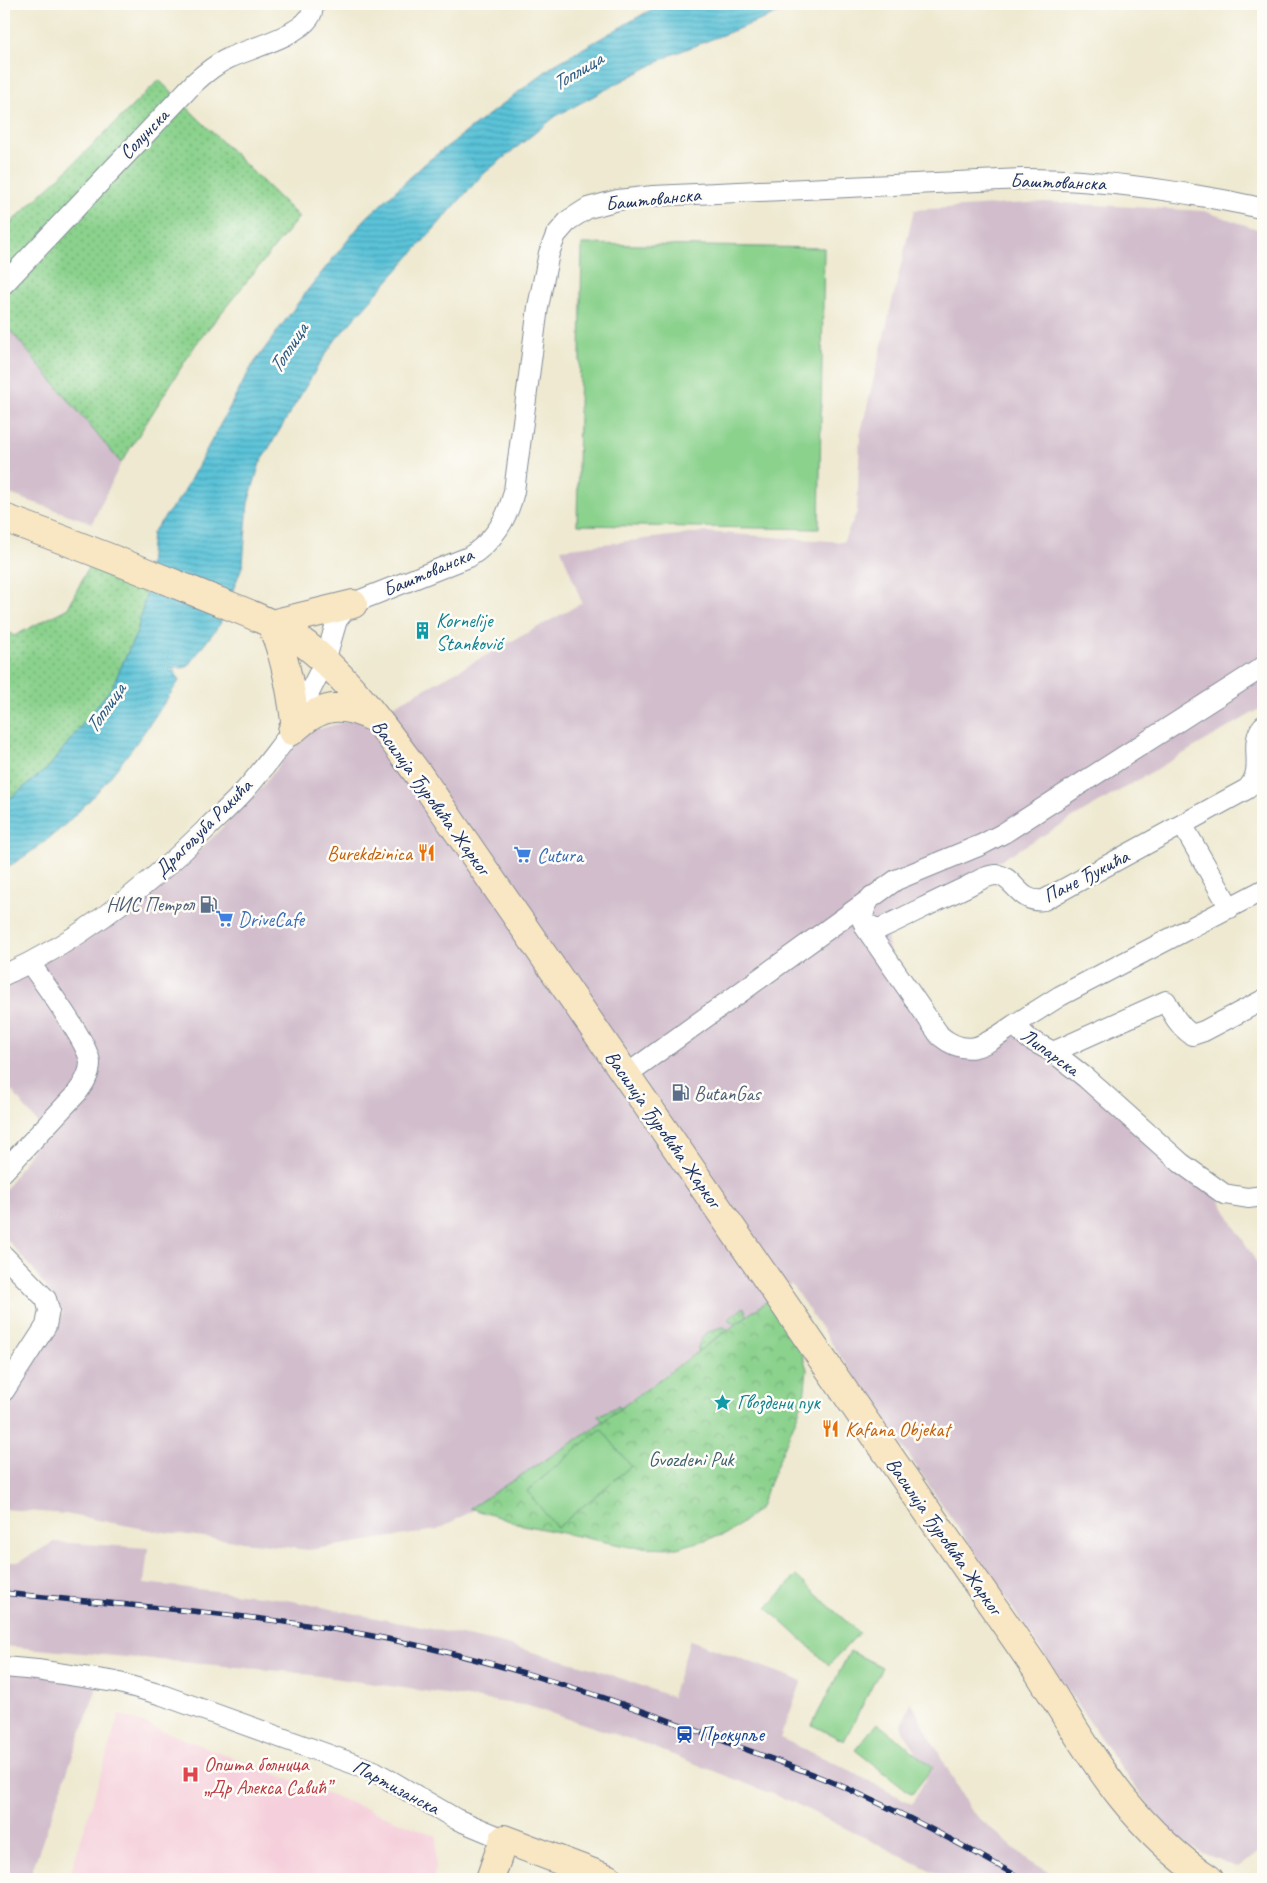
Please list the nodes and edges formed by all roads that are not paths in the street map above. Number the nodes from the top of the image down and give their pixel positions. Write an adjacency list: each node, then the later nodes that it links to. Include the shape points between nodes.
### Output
1 (311, 11): 3 (street, Солунска, via 288,34 216,65 194,82)
2 (1263, 210): 5 (street, Баштованска, via 1150,188 1046,179 653,196 588,208 562,228 548,253 514,491 496,534 469,557)
3 (4, 284)
4 (4, 518): 6 (main road, Василија Ђуровића Жарког)
5 (353, 604): 6 (main road); 7 (street, Баштованска, via 337,620)
6 (268, 622): 7 (main road, Василија Ђуровића Жарког, via 296,637); 10 (main road, via 281,650 289,680)
7 (325, 662): 9 (main road, Василија Ђуровића Жарког); 10 (street, Драгољуба Ракића)
8 (1263, 667): 14 (street, via 1004,833 896,880)
9 (376, 719): 10 (main road, via 348,709 329,709); 22 (main road, Василија Ђуровића Жарког, via 421,778)
10 (294, 726): 17 (street, Драгољуба Ракића, via 247,788 171,864 109,914)
11 (1263, 726): 12 (street, Пане Ђукића, via 1257,735 1254,782)
12 (1183, 826): 15 (street); 16 (street, Пане Ђукића, via 1044,900 1027,898 996,875 881,928)
13 (1263, 890): 15 (street)
14 (872, 896): 16 (street); 22 (street)
15 (1230, 908): 20 (street, via 1067,992)
16 (863, 922): 20 (street, Липарска, via 928,1020 946,1041 960,1047 976,1048)
17 (30, 963): 18 (street, Драгољуба Ракића); 23 (street, via 86,1045 90,1064 84,1084)
18 (4, 975)
19 (1263, 1000): 21 (street, via 1192,1035 1183,1029 1166,1001)
20 (1014, 1025): 21 (street, Липарска, via 1029,1039)
21 (1053, 1052): 24 (street, Липарска, via 1181,1163 1224,1194 1248,1198)
22 (626, 1075): 31 (main road, Василија Ђуровића Жарког, via 1037,1670 1106,1778 1148,1829)
23 (4, 1172)
24 (1263, 1196)
25 (4, 1256): 26 (street, via 46,1299 49,1310 46,1326)
26 (4, 1391)
27 (4, 1667): 28 (street, Партизанска, via 116,1682 170,1697 374,1771 456,1819)
28 (504, 1840): 29 (main road); 30 (main road, Партизанска)
29 (490, 1879)
30 (609, 1879)
31 (1209, 1879)

